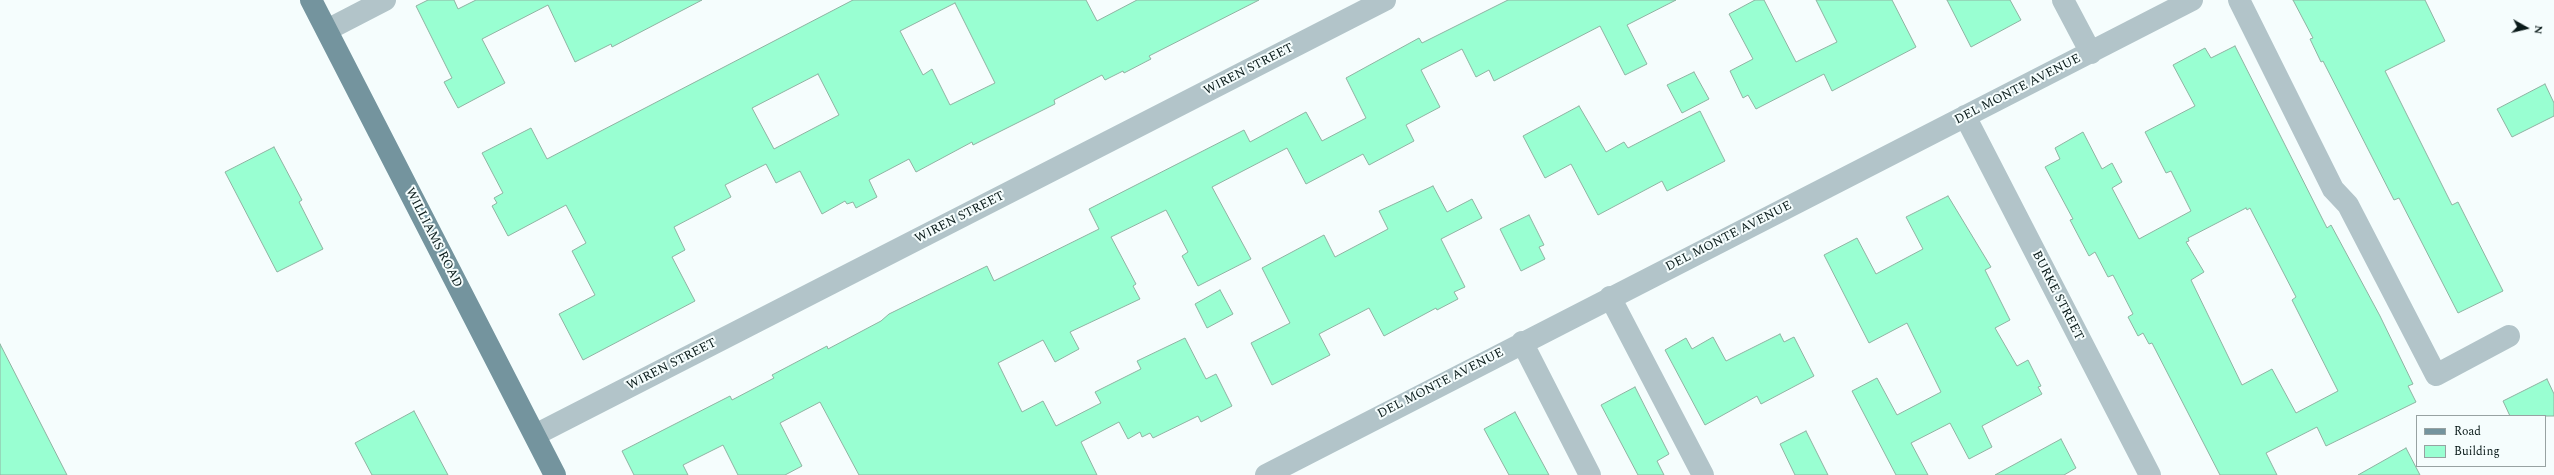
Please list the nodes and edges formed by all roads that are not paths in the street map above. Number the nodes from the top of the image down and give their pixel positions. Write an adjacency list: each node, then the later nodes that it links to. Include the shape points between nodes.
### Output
1 (311, 0): 7 (main road, WILLIAMS ROAD)
2 (385, 0): 7 (street)
3 (1385, 0): 13 (street, WIREN STREET)
4 (2063, 0): 8 (street)
5 (2192, 0): 8 (street, DEL MONTE AVENUE)
6 (2239, 0): 11 (street, via 2333,190 2348,205 2436,375)
7 (327, 30): 13 (main road, WILLIAMS ROAD)
8 (2090, 53): 9 (street, DEL MONTE AVENUE)
9 (1965, 116): 10 (street, DEL MONTE AVENUE); 18 (street, BURKE STREET)
10 (1610, 297): 12 (street, DEL MONTE AVENUE); 17 (street)
11 (2509, 336)
12 (1522, 342): 15 (street, DEL MONTE AVENUE); 16 (street)
13 (536, 435): 14 (main road, WILLIAMS ROAD)
14 (555, 475)
15 (1266, 475)
16 (1590, 475)
17 (1703, 475)
18 (2150, 475)

